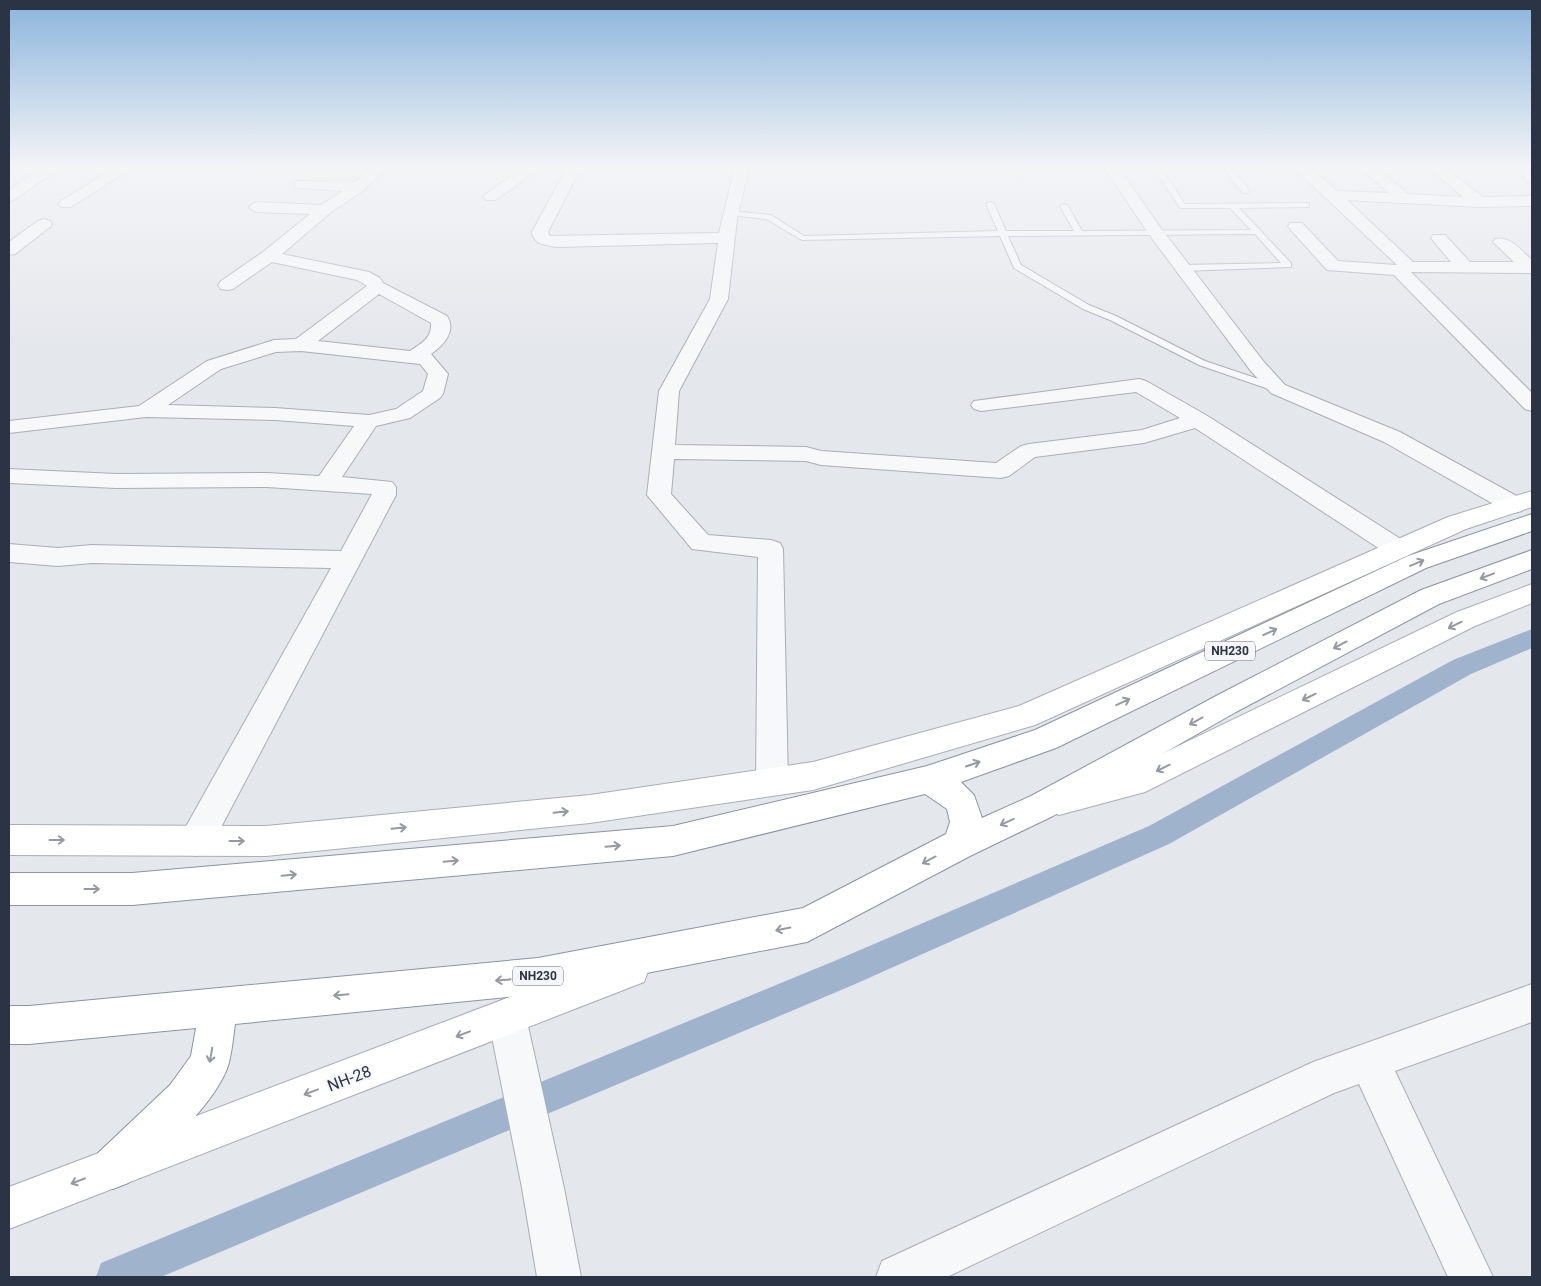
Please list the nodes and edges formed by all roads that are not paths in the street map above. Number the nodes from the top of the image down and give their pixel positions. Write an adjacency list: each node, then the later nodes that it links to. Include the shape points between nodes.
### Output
1 (40, 227): 19 (street)
2 (304, 227): 20 (street)
3 (543, 227): 16 (street, via 541,237 557,242)
4 (728, 227): 16 (street)
5 (784, 227): 15 (lane, via 802,238)
6 (1000, 227): 15 (lane)
7 (1076, 227): 13 (lane)
8 (1152, 227): 14 (street)
9 (1252, 227): 12 (lane)
10 (1297, 227): 22 (street, via 1334,266)
11 (1364, 227): 22 (street)
12 (1257, 232): 14 (lane); 21 (lane, via 1288,265)
13 (1079, 233): 14 (lane); 15 (lane)
14 (1156, 233): 21 (street)
15 (1003, 234): 29 (lane, via 1017,266 1086,307 1202,363)
16 (726, 238): 36 (street, via 719,299 670,391)
17 (1439, 238): 23 (street)
18 (1501, 242): 24 (street)
19 (9, 250)
20 (269, 256): 25 (street); 26 (street, via 363,276)
21 (1183, 268): 29 (street)
22 (1404, 268): 23 (street); 31 (street)
23 (1466, 268): 24 (street)
24 (1531, 268)
25 (227, 285)
26 (376, 286): 27 (street); 28 (street, via 440,320 442,331 437,341)
27 (301, 344): 28 (street); 32 (street, via 274,346 214,366)
28 (414, 358): 34 (street, via 426,359 438,374 433,394 403,414)
29 (1278, 389): 39 (street, via 1392,437)
30 (981, 405): 33 (street, via 1138,385)
31 (1532, 405)
32 (146, 411): 34 (street, via 275,414); 35 (street)
33 (1198, 420): 36 (street, via 1144,436 1029,451 1001,471 822,458 806,454); 40 (street)
34 (369, 421): 38 (street)
35 (9, 428)
36 (663, 452): 46 (street, via 659,495 701,543 771,549)
37 (9, 476): 38 (street, via 116,481)
38 (326, 483): 43 (street, via 384,486 384,495)
39 (1526, 509): 40 (main road, via 1457,523); 45 (main road, NH230, one-way to 39, via 1045,739)
40 (1398, 549): 46 (main road, via 1025,716 813,776)
41 (9, 554): 43 (street)
42 (1532, 559): 47 (main road, NH230, one-way to 47, via 1430,598 1226,704)
43 (349, 560): 49 (street)
44 (1532, 593): 47 (main road, one-way to 47, via 1466,619 1134,782)
45 (928, 780): 50 (main road, via 951,791 963,805 967,820); 51 (main road, NH230, one-way to 45, via 132,889 673,841)
46 (772, 782): 49 (main road, one-way to 46, via 266,841 590,809)
47 (1042, 806): 50 (main road, NH230, one-way to 50)
48 (9, 840): 49 (main road, one-way to 49)
49 (196, 841)
50 (958, 845): 52 (main road, NH230, one-way to 52, via 807,924)
51 (9, 889)
52 (688, 947): 54 (main road, NH230, one-way to 54, via 538,976); 56 (main road, NH-28)
53 (1532, 1003): 57 (street)
54 (219, 1007): 55 (main road, NH230); 58 (main road, one-way to 58, via 209,1064 184,1099)
55 (9, 1025)
56 (509, 1026): 58 (main road, NH-28, one-way to 58); 60 (street)
57 (1369, 1061): 61 (street, via 1326,1076); 62 (street)
58 (113, 1168): 59 (main road, NH-28, one-way to 59)
59 (9, 1208)
60 (559, 1277)
61 (898, 1277)
62 (1471, 1277)

